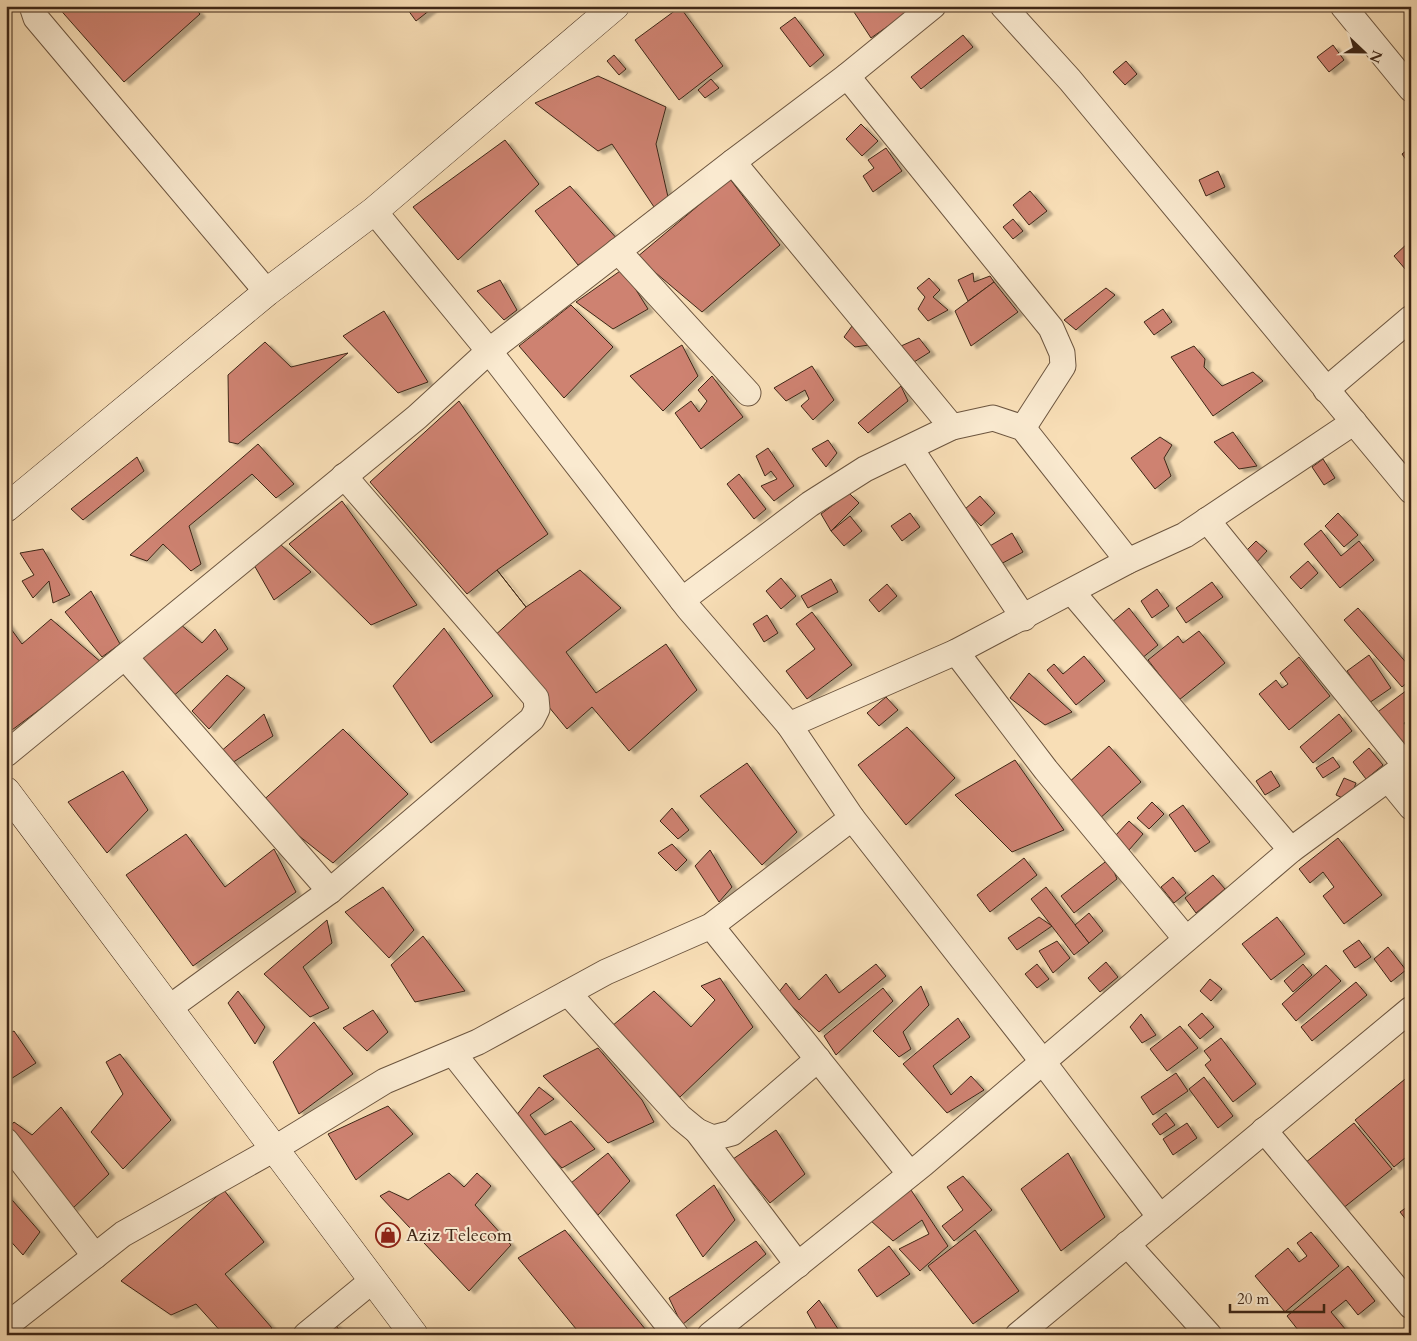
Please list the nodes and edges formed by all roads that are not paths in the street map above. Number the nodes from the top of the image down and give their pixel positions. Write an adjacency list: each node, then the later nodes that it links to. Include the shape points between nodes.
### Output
1 (32, 6): 11 (street, via 36,18)
2 (614, 6): 9 (main road)
3 (933, 6): 6 (street)
4 (1003, 6): 14 (street, via 1070,80)
5 (1343, 6): 7 (street)
6 (847, 76): 8 (street); 18 (street, via 1051,328 1062,353 1063,366)
7 (1411, 89)
8 (733, 162): 10 (street); 17 (street)
9 (374, 211): 11 (main road); 13 (street)
10 (618, 251): 13 (street); 15 (street)
11 (267, 292): 22 (main road)
12 (1411, 318): 14 (street)
13 (489, 351): 20 (street, via 417,417); 26 (street)
14 (1326, 390): 16 (street)
15 (748, 393)
16 (1354, 422): 21 (street); 23 (street)
17 (952, 427): 18 (street, via 993,418); 19 (street)
18 (1023, 428): 24 (street)
19 (910, 448): 26 (street, via 864,469 810,504); 27 (street)
20 (344, 476): 29 (street); 37 (street, via 536,698 537,709 532,719)
21 (1411, 491)
22 (6, 508)
23 (1207, 520): 24 (street, via 1185,535); 32 (street)
24 (1128, 561): 25 (street)
25 (1072, 592): 27 (street); 36 (street)
26 (682, 600): 30 (street)
27 (1024, 618): 28 (street)
28 (956, 652): 30 (street); 39 (street, via 1046,770)
29 (125, 657): 31 (street); 37 (street)
30 (789, 726): 35 (street)
31 (6, 754)
32 (1402, 770): 34 (street); 36 (street)
33 (6, 791): 41 (main road)
34 (1411, 808)
35 (852, 818): 38 (street); 45 (street)
36 (1291, 850): 39 (street)
37 (330, 891): 41 (street)
38 (711, 926): 40 (street, via 606,972); 44 (street)
39 (1186, 939): 45 (street)
40 (568, 993): 43 (street); 47 (street, via 680,1117)
41 (169, 1008): 49 (main road)
42 (1411, 1008): 46 (street)
43 (453, 1053): 49 (street, via 386,1081); 60 (street)
44 (818, 1059): 47 (street, via 732,1132 713,1138); 50 (street)
45 (1043, 1062): 50 (street); 51 (street)
46 (1264, 1130): 51 (street); 56 (street)
47 (697, 1131): 54 (street)
48 (6, 1141): 53 (street)
49 (274, 1149): 53 (street, via 123,1234); 55 (main road)
50 (910, 1174): 54 (street)
51 (1160, 1217): 52 (street)
52 (1127, 1244): 62 (street); 63 (street)
53 (95, 1256): 57 (street)
54 (798, 1265): 61 (street)
55 (373, 1280): 58 (street); 59 (main road)
56 (1411, 1306)
57 (6, 1326)
58 (306, 1335)
59 (414, 1335)
60 (676, 1335)
61 (710, 1335)
62 (1018, 1335)
63 (1209, 1335)

